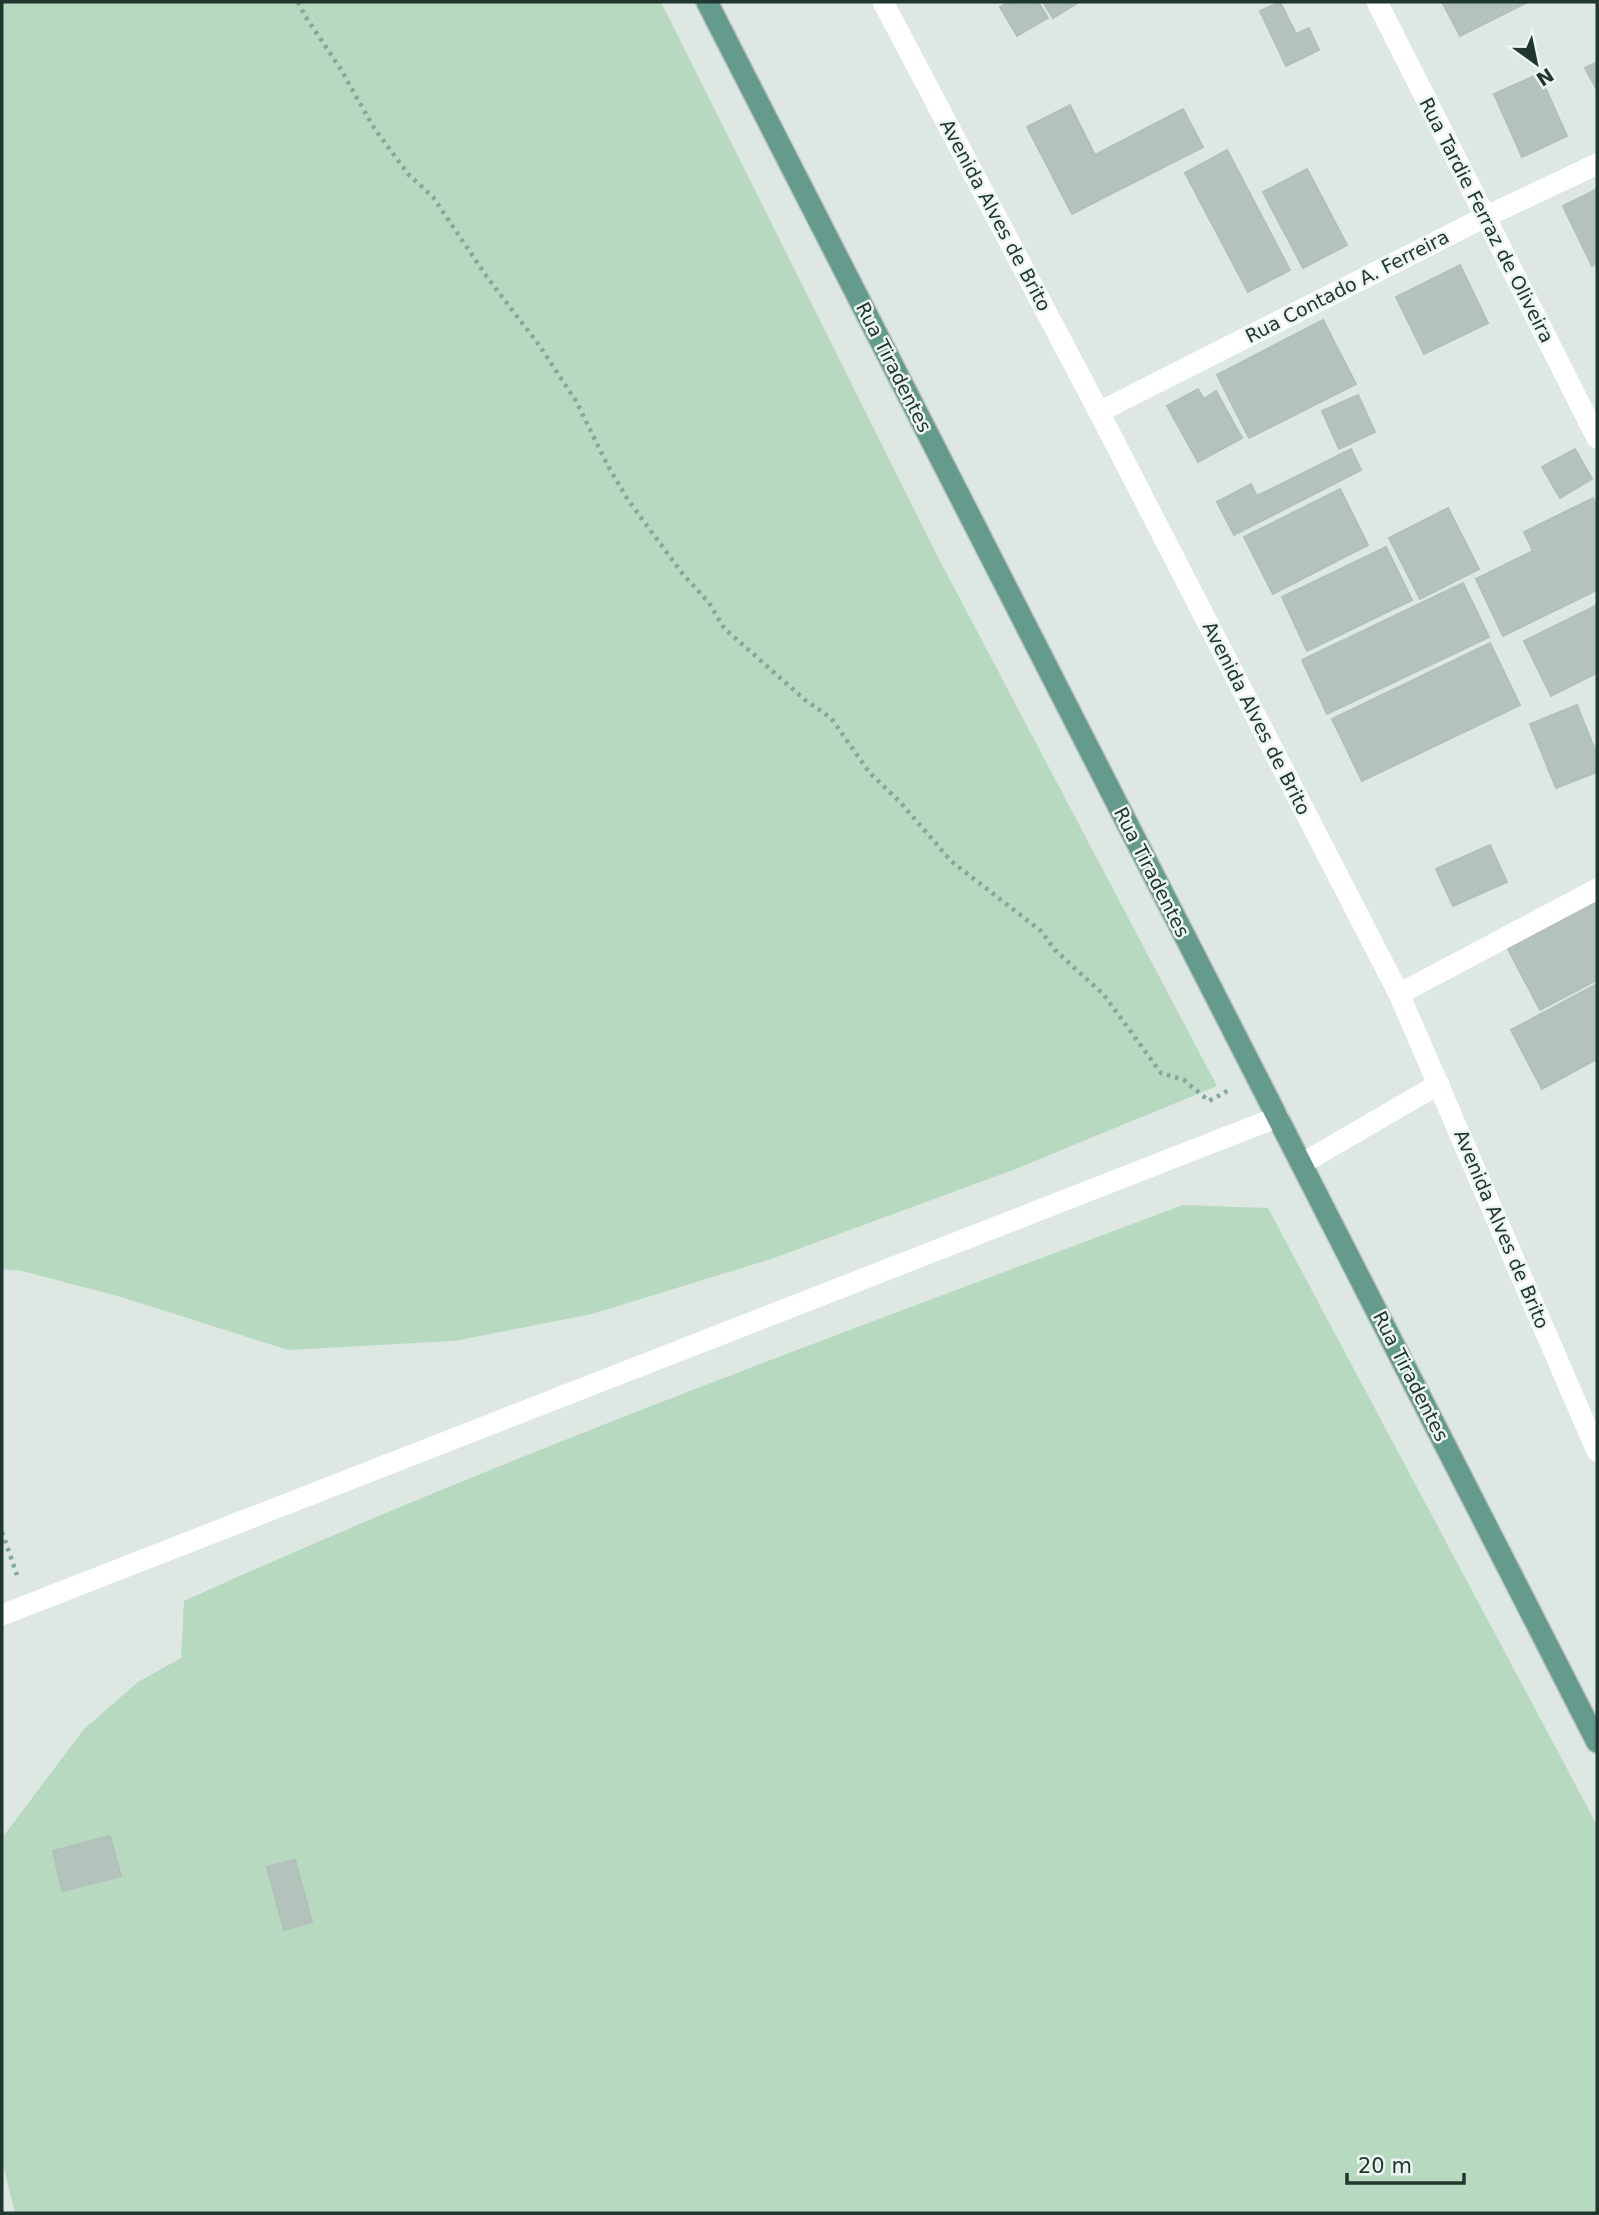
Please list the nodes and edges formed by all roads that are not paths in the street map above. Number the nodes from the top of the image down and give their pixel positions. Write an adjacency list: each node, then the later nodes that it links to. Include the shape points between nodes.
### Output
1 (707, 2): 11 (main road, Rua Tiradentes)
2 (883, 2): 6 (street, Avenida Alves de Brito)
3 (1377, 2): 5 (street, Rua Tardie Ferraz de Oliveira)
4 (1597, 164): 5 (street, Rua Contado A. Ferreira)
5 (1485, 216): 6 (street, Rua Contado A. Ferreira); 7 (street, Rua Tardie Ferraz de Oliveira)
6 (1099, 412): 9 (street, Avenida Alves de Brito)
7 (1597, 438)
8 (1597, 889): 9 (street)
9 (1398, 994): 10 (street, Avenida Alves de Brito)
10 (1439, 1084): 12 (street); 13 (street, Avenida Alves de Brito)
11 (1278, 1117): 12 (main road, Rua Tiradentes); 14 (street)
12 (1303, 1163): 15 (main road, Rua Tiradentes)
13 (1597, 1451)
14 (2, 1615)
15 (1597, 1742)

